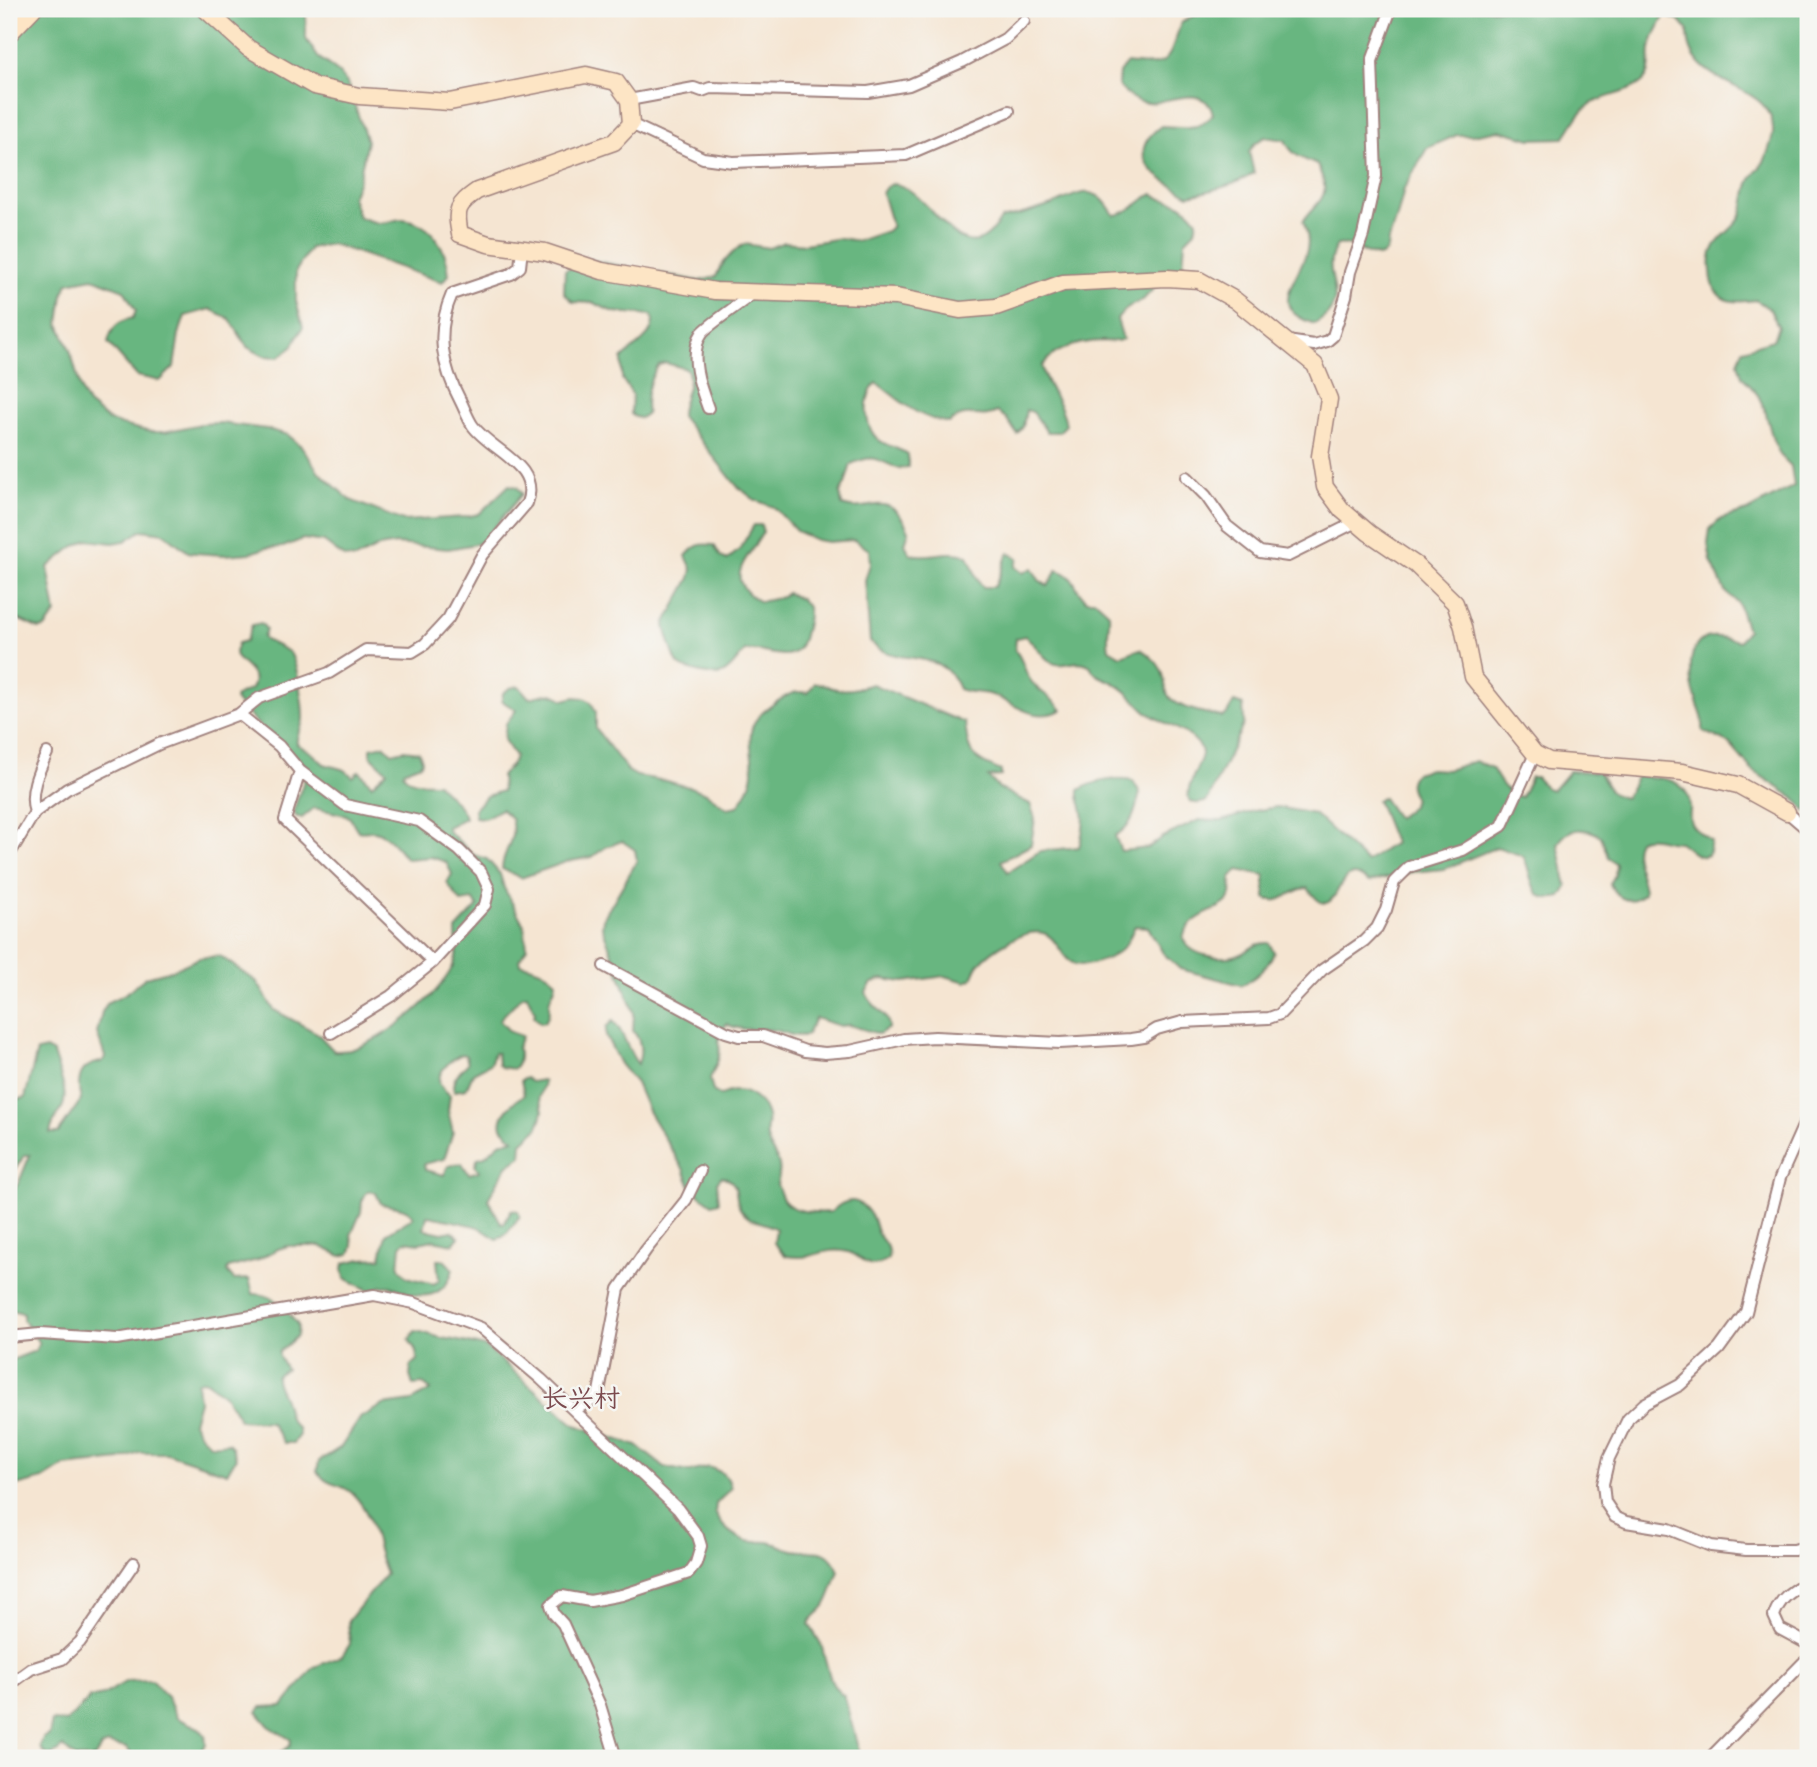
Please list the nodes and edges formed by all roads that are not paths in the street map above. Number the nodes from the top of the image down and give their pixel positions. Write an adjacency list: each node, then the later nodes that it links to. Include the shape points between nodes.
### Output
1 (33, 9): 5 (street)
2 (205, 9): 6 (street, via 248,48 303,80 359,96 450,102 586,75 616,82)
3 (1391, 9): 11 (street, via 1372,61 1376,176 1346,296 1328,341 1314,345)
4 (1024, 21): 6 (street, via 1005,39 909,85 868,92 694,88)
5 (9, 34)
6 (629, 100): 8 (street)
7 (1009, 111): 8 (street, via 906,155 733,162 703,158)
8 (631, 124): 9 (street, via 614,142 477,191 462,202 456,215 460,234)
9 (522, 249): 10 (street, via 602,271 715,291); 15 (street, via 520,267 510,274 452,294 445,309 443,360 473,426 529,480 527,503 482,555 448,619 425,645 412,652 366,650 329,673 259,698)
10 (754, 293): 11 (street, via 896,298 960,310 996,307 1063,283 1199,280 1235,300); 12 (street, via 702,333 696,354 697,379)
11 (1284, 340): 14 (street, via 1315,365 1324,384 1329,399 1320,456 1325,487)
12 (708, 408)
13 (1187, 477): 14 (street, via 1227,526 1260,552 1288,556)
14 (1356, 523): 17 (street, via 1416,565 1455,603 1473,677)
15 (239, 714): 18 (street, via 279,746); 19 (street, via 159,744 67,789)
16 (47, 753): 19 (street, via 38,773 32,803)
17 (1535, 754): 20 (street, via 1549,761 1682,772 1738,785); 24 (street, via 1502,826 1463,850 1409,866 1394,882 1377,928 1322,970 1280,1014 1269,1018 1182,1022 1131,1039 1060,1042 935,1037 825,1053 763,1036 726,1032)
18 (300, 771): 23 (street, via 285,820); 23 (street, via 345,805 419,821 481,872 489,889 485,905)
19 (35, 812): 22 (street)
20 (1787, 812): 21 (street)
21 (1808, 830)
22 (9, 855)
23 (433, 962): 25 (street, via 391,996)
24 (604, 966)
25 (331, 1032)
26 (1808, 1115): 30 (street, via 1780,1178 1746,1312 1719,1349 1681,1385 1644,1404 1628,1419 1602,1484 1605,1502 1615,1517 1626,1522 1669,1529 1711,1546 1794,1550)
27 (700, 1171): 29 (street, via 686,1200 619,1289 598,1397)
28 (9, 1337): 29 (street, via 40,1334 117,1339 374,1295 414,1303 481,1328)
29 (574, 1410): 36 (street, via 678,1509 701,1546 689,1573 622,1595 590,1601 562,1596 551,1605 600,1705)
30 (1808, 1546)
31 (134, 1563): 35 (street, via 80,1642 62,1659 30,1669)
32 (1808, 1581): 33 (street, via 1786,1594 1774,1616 1780,1629)
33 (1808, 1644)
34 (1808, 1661): 37 (street)
35 (9, 1685)
36 (616, 1758)
37 (1710, 1758)

